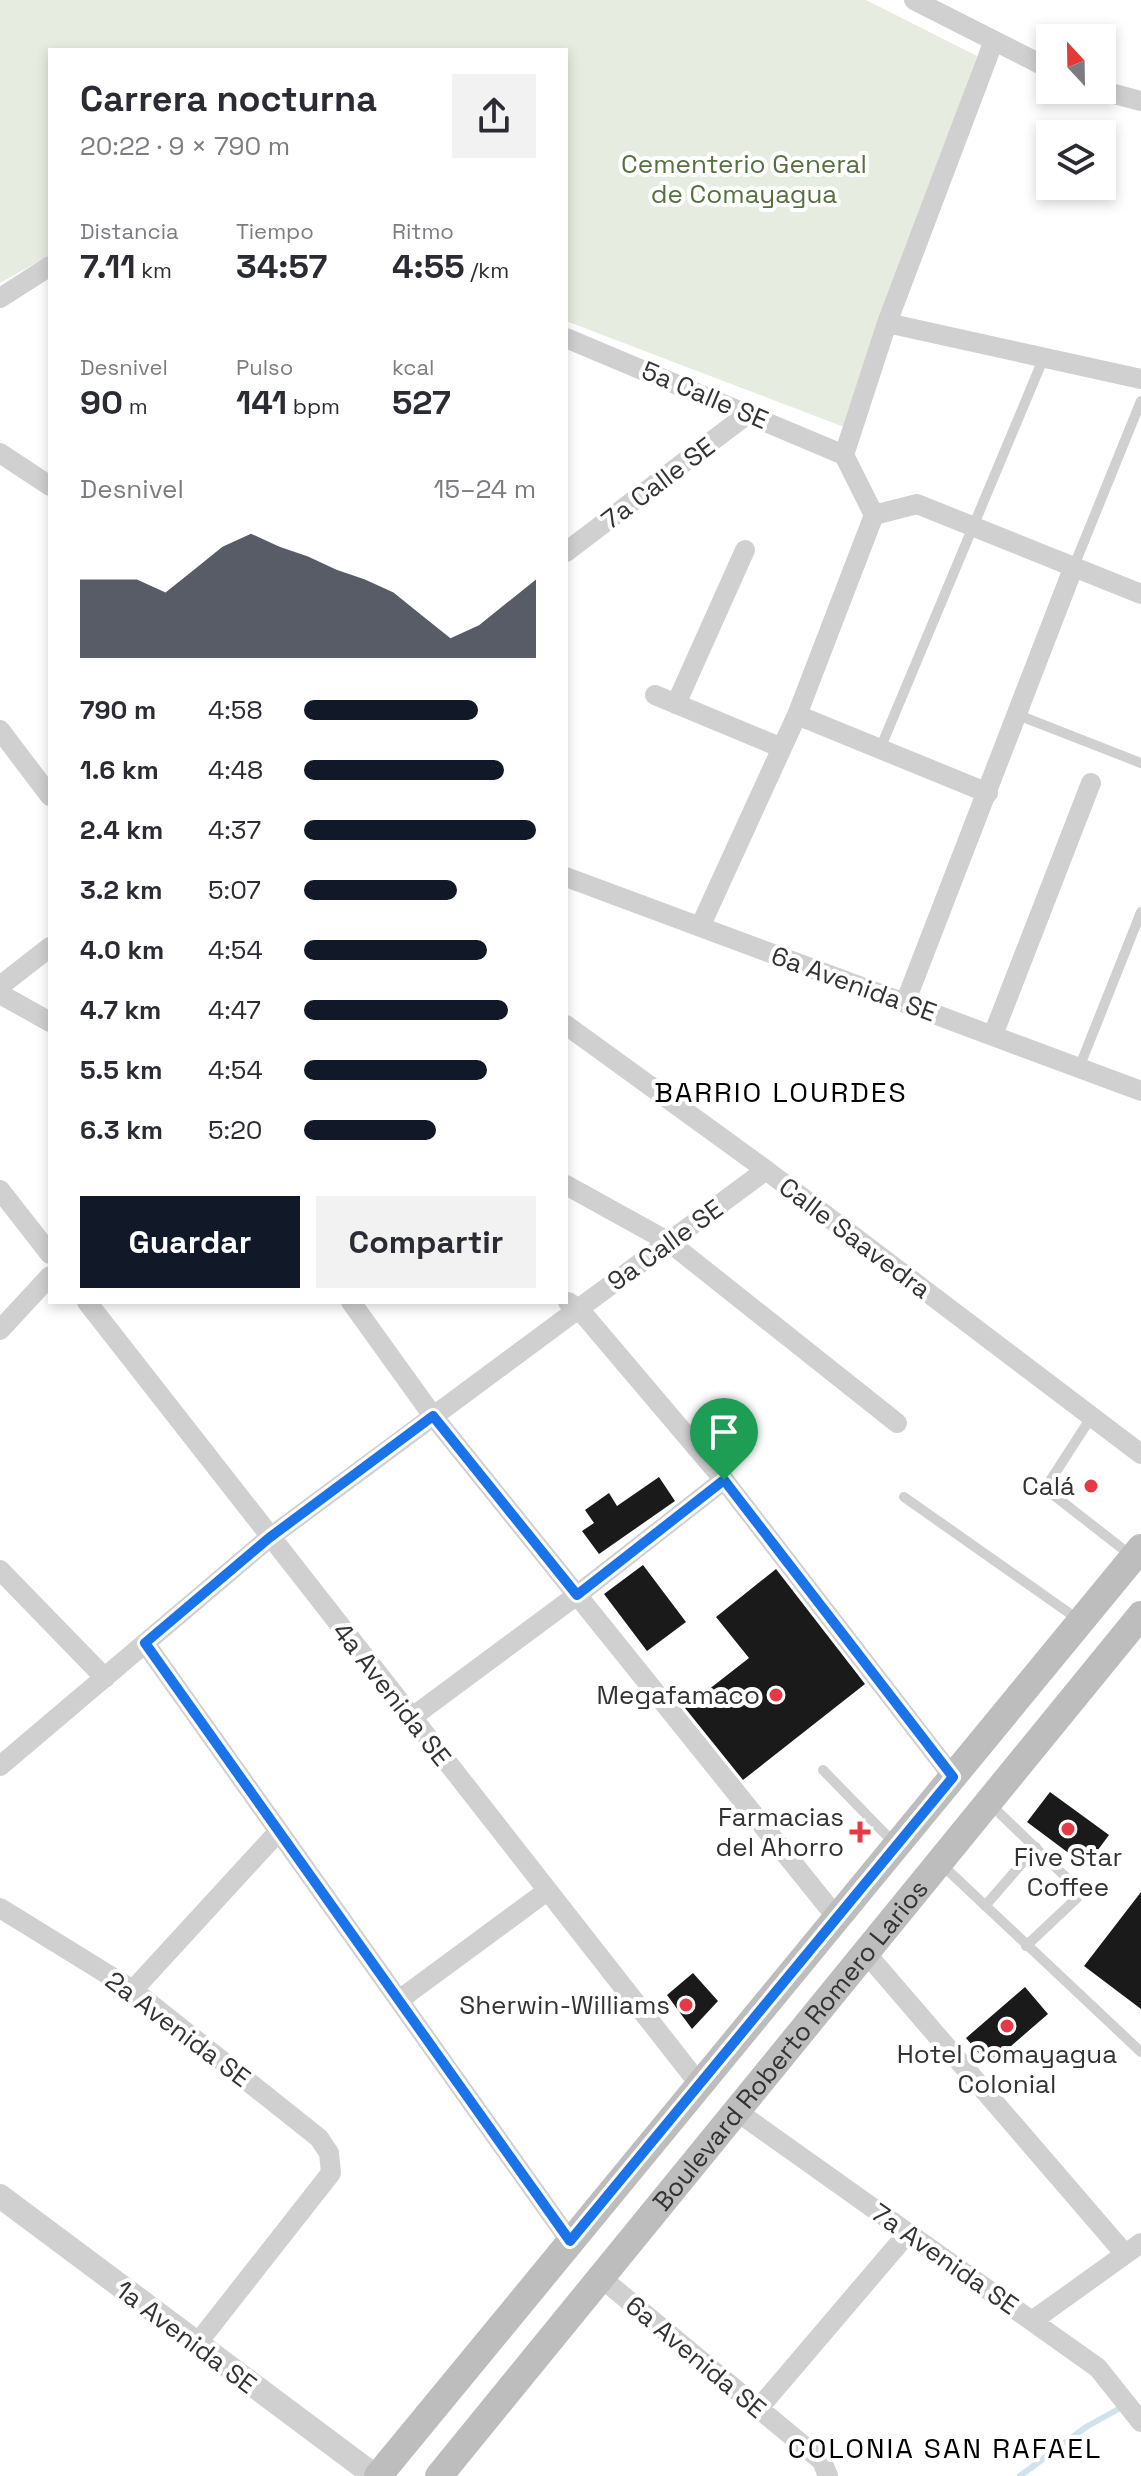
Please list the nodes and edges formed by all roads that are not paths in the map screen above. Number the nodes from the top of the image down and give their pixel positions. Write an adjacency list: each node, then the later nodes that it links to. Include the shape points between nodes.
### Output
1 (914, 0): 2 (street)
2 (993, 43): 3 (street); 8 (street)
3 (1036, 63)
4 (1116, 94): 5 (street)
5 (1141, 101)
6 (48, 267): 7 (street)
7 (0, 298)
8 (887, 323): 10 (street); 15 (street)
9 (568, 339): 13 (street, 5a Calle SE)
10 (1044, 357): 11 (street); 18 (lane)
11 (1141, 379)
12 (1141, 401): 21 (lane)
13 (749, 413): 15 (street, 5a Calle SE); 19 (street, 7a Calle SE)
14 (0, 453): 16 (street)
15 (844, 455): 17 (street)
16 (48, 485)
17 (874, 515): 18 (street, via 917,504); 25 (street)
18 (972, 524): 21 (street); 29 (lane)
19 (568, 550)
20 (745, 550): 24 (street)
21 (1074, 566): 22 (street); 26 (street)
22 (1141, 594)
23 (655, 695): 24 (street)
24 (676, 704): 28 (street)
25 (797, 715): 28 (street); 29 (street)
26 (1018, 715): 30 (lane); 33 (street)
27 (0, 730): 32 (street)
28 (782, 748): 36 (street)
29 (880, 749): 33 (street)
30 (1141, 763)
31 (1091, 783): 43 (street)
32 (48, 793)
33 (988, 793): 40 (street)
34 (568, 878): 36 (street, 6a Avenida SE)
35 (1141, 912): 44 (lane)
36 (700, 927): 40 (street, 6a Avenida SE)
37 (48, 949): 38 (street)
38 (0, 986)
39 (0, 994): 41 (street)
40 (905, 1003): 43 (street, 6a Avenida SE)
41 (48, 1021)
42 (568, 1026): 46 (street, Calle Saavedra)
43 (993, 1035): 44 (street, 6a Avenida SE)
44 (1079, 1068): 45 (street, 6a Avenida SE)
45 (1141, 1091)
46 (766, 1170): 49 (street, 9a Calle SE); 57 (street, Calle Saavedra)
47 (568, 1186): 49 (street)
48 (0, 1190): 50 (street)
49 (669, 1242): 54 (street, 9a Calle SE); 58 (street)
50 (48, 1251)
51 (48, 1278): 55 (street)
52 (89, 1304): 62 (street, 4a Avenida SE)
53 (352, 1304): 56 (street)
54 (572, 1305): 56 (street, 9a Calle SE); 60 (street)
55 (0, 1330)
56 (433, 1416): 62 (street, 9a Calle SE); 65 (street)
57 (1092, 1416): 59 (street, Calle Saavedra); 63 (lane, via 1048,1484 1051,1493)
58 (897, 1423)
59 (1141, 1454)
60 (724, 1480): 65 (street); 73 (street)
61 (904, 1497): 67 (lane)
62 (269, 1538): 68 (street, 9a Calle SE); 70 (street, 4a Avenida SE)
63 (1137, 1552): 67 (main road, Boulevard Roberto Romero Larios)
64 (0, 1570): 69 (street)
65 (577, 1595): 70 (street); 82 (street)
66 (1140, 1617): 74 (main road, Boulevard Roberto Romero Larios)
67 (1081, 1621): 73 (main road, Boulevard Roberto Romero Larios)
68 (145, 1643): 69 (street, 9a Calle SE); 75 (street)
69 (105, 1678): 71 (street, 9a Calle SE)
70 (411, 1718): 79 (street, 4a Avenida SE)
71 (0, 1766)
72 (823, 1770): 76 (lane)
73 (953, 1777): 76 (main road, Boulevard Roberto Romero Larios)
74 (988, 1802): 77 (lane); 78 (main road, Boulevard Roberto Romero Larios)
75 (279, 1831): 85 (street); 86 (street)
76 (896, 1846): 82 (main road, Boulevard Roberto Romero Larios)
77 (1036, 1847): 80 (lane); 83 (lane, via 1071,1879 1077,1898)
78 (939, 1861): 80 (lane); 84 (main road, Boulevard Roberto Romero Larios)
79 (547, 1891): 86 (street); 88 (street, 4a Avenida SE)
80 (985, 1906): 83 (lane)
81 (0, 1908): 85 (street, 2a Avenida SE)
82 (837, 1918): 88 (main road, Boulevard Roberto Romero Larios)
83 (1026, 1946): 87 (lane)
84 (865, 1952): 89 (main road, Boulevard Roberto Romero Larios); 93 (street)
85 (133, 1990): 96 (street, 2a Avenida SE, via 319,2138 329,2153 331,2173)
86 (399, 2000): 92 (street)
87 (1141, 2052)
88 (700, 2085): 92 (main road, Boulevard Roberto Romero Larios)
89 (735, 2110): 91 (street, 7a Avenida SE); 94 (main road, Boulevard Roberto Romero Larios)
90 (0, 2196): 96 (street, 1a Avenida SE)
91 (908, 2233): 95 (street, 7a Avenida SE); 97 (street)
92 (570, 2241): 100 (main road, Boulevard Roberto Romero Larios)
93 (1133, 2249): 95 (street)
94 (599, 2276): 97 (street, 6a Avenida SE); 101 (main road, Boulevard Roberto Romero Larios)
95 (1032, 2321): 98 (street, 7a Avenida SE, via 1098,2368)
96 (196, 2345): 100 (street, 1a Avenida SE)
97 (758, 2409): 99 (street, 6a Avenida SE, via 822,2461)
98 (1141, 2422)
99 (827, 2474)
100 (376, 2476)
101 (439, 2476)

